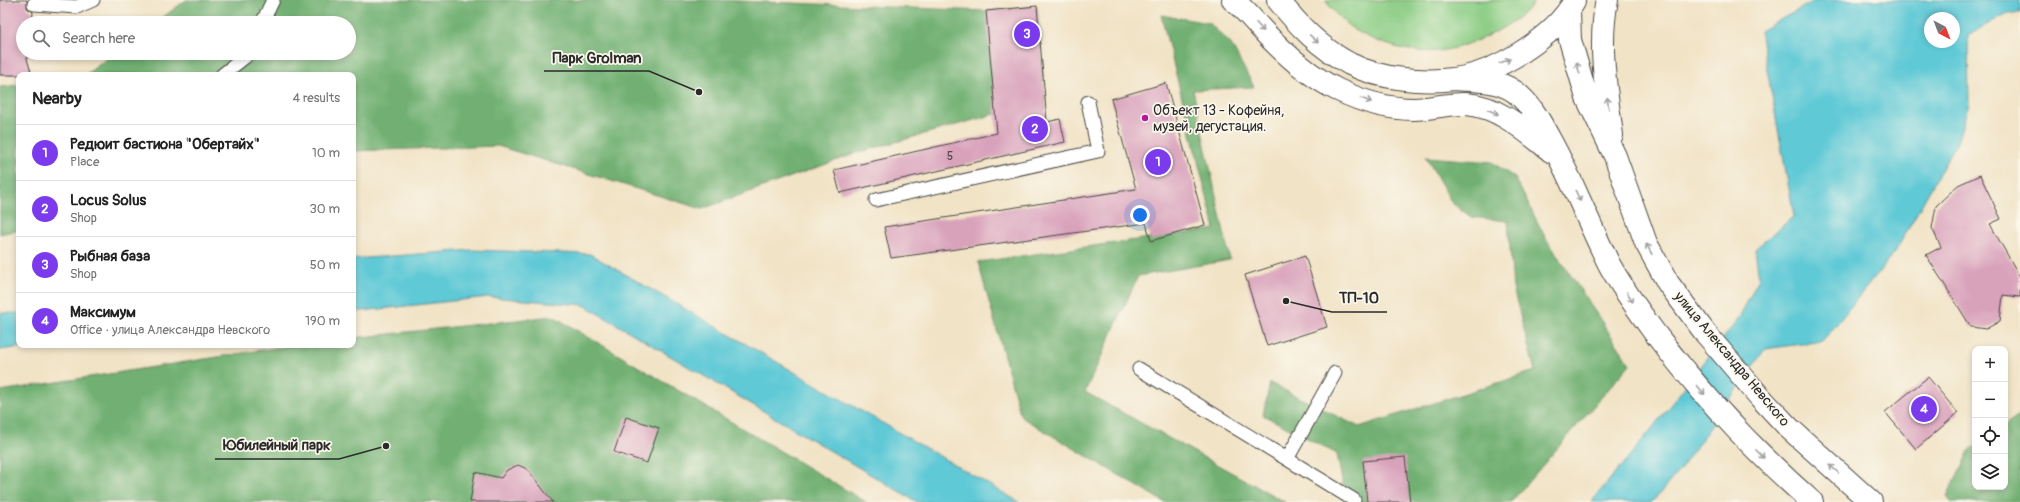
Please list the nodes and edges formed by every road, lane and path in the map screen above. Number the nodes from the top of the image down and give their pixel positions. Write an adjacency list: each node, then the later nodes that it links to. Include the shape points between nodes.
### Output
1 (93, 0): 6 (lane, via 77,7)
2 (273, 0): 8 (lane)
3 (1233, 0): 14 (main road, one-way to 14, via 1305,70 1338,90 1376,104 1414,109 1466,104 1482,107 1521,127)
4 (1278, 0): 11 (main road, one-way to 11, via 1321,46 1351,64 1384,76 1419,80)
5 (1607, 0): 13 (main road, one-way to 5, via 1602,54 1603,21)
6 (34, 4)
7 (1572, 5): 11 (main road, one-way to 7, via 1484,70 1522,52 1540,39); 13 (main road, улица Александра Невского, one-way to 7, via 1587,98 1570,40)
8 (265, 16)
9 (241, 60): 10 (lane)
10 (226, 72)
11 (1455, 79): 14 (main road, via 1498,82 1519,95 1534,111)
12 (1088, 102): 15 (lane, via 1098,151)
13 (1615, 156): 21 (main road, улица Александра Невского, one-way to 13, via 1789,428 1760,397 1706,334 1668,283 1646,243)
14 (1562, 160): 20 (main road, one-way to 20, via 1609,264 1632,302 1675,360 1732,426 1776,471)
15 (876, 200)
16 (1139, 369): 18 (lane)
17 (1335, 372): 18 (lane)
18 (1287, 459): 19 (lane)
19 (1354, 500)
20 (1812, 502)
21 (1871, 502)

